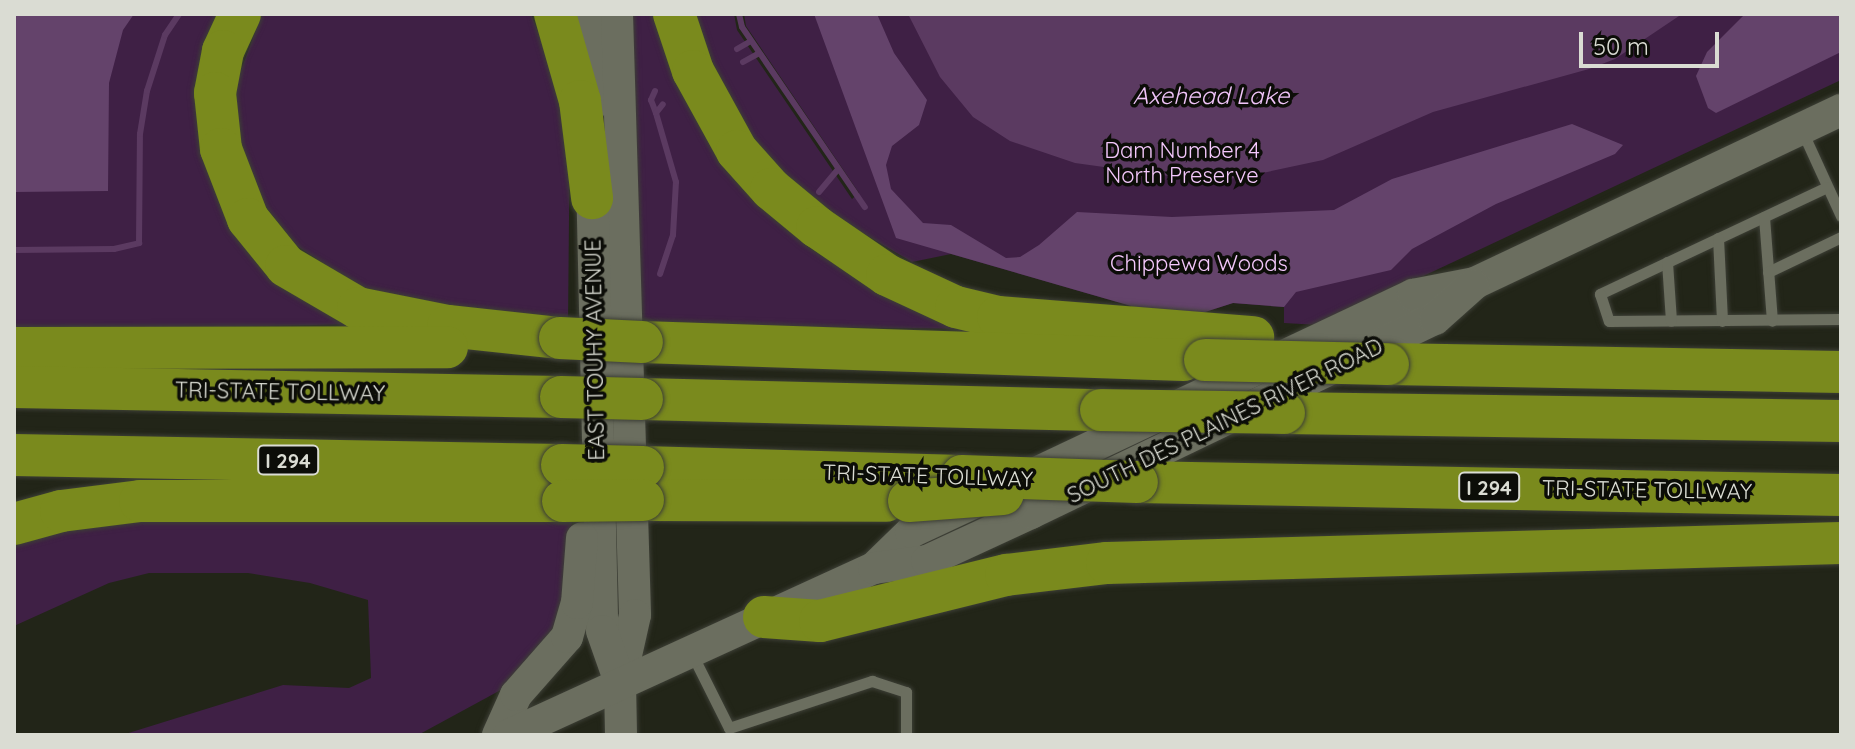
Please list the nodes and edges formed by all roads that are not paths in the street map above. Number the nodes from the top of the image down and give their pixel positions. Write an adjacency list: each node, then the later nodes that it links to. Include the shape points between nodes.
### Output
1 (240, 14): 20 (highway, via 223,51 215,93 221,149 248,219 286,266 331,297 358,308)
2 (555, 14): 9 (highway, via 580,101)
3 (590, 14): 9 (main road, EAST TOUHY AVENUE)
4 (617, 14): 35 (main road, EAST TOUHY AVENUE, via 635,615)
5 (674, 14): 22 (highway, via 693,71 737,151 771,189 887,275 956,307 998,317 1253,337)
6 (1841, 110): 7 (main road, SOUTH DES PLAINES RIVER ROAD)
7 (1801, 129): 8 (lane); 33 (main road, SOUTH DES PLAINES RIVER ROAD, via 1475,283 1413,295 911,532 874,568)
8 (1827, 187): 10 (lane); 11 (lane)
9 (592, 198): 27 (main road, EAST TOUHY AVENUE)
10 (1841, 216)
11 (1764, 217): 13 (lane); 15 (lane)
12 (1841, 237): 15 (lane)
13 (1718, 238): 14 (lane); 18 (lane)
14 (1667, 262): 17 (lane); 17 (lane, via 1600,294 1609,321)
15 (1768, 272): 19 (lane)
16 (1841, 319): 19 (lane)
17 (1671, 321): 18 (lane)
18 (1722, 321): 19 (lane)
19 (1772, 321)
20 (560, 344): 21 (highway); 22 (highway, bridge, via 870,360 972,354)
21 (14, 348)
22 (1399, 358): 23 (highway)
23 (1841, 372)
24 (14, 387): 25 (highway, TRI-STATE TOLLWAY, bridge)
25 (1841, 421)
26 (14, 455): 27 (highway, TRI-STATE TOLLWAY / I 294)
27 (575, 481): 29 (highway, TRI-STATE TOLLWAY / I 294, bridge); 31 (highway, via 140,501 61,511); 35 (main road, EAST TOUHY AVENUE, via 602,631); 38 (main road, via 581,541 577,603 567,637 516,695)
28 (1074, 482): 29 (highway, TRI-STATE TOLLWAY / I 294, bridge, via 962,476); 29 (highway, bridge, via 963,501); 30 (highway, TRI-STATE TOLLWAY / I 294, bridge)
29 (643, 483)
30 (1841, 495)
31 (14, 524)
32 (1841, 543): 33 (highway, via 1107,563 1006,575 820,621)
33 (764, 617): 34 (main road, SOUTH DES PLAINES RIVER ROAD)
34 (690, 650): 35 (main road, SOUTH DES PLAINES RIVER ROAD); 37 (lane)
35 (620, 682): 39 (main road, SOUTH DES PLAINES RIVER ROAD); 40 (main road, EAST TOUHY AVENUE)
36 (754, 721): 37 (lane); 41 (lane); 42 (lane, via 872,681 906,692)
37 (725, 732)
38 (498, 735)
39 (509, 735)
40 (621, 735)
41 (754, 735)
42 (906, 735)

